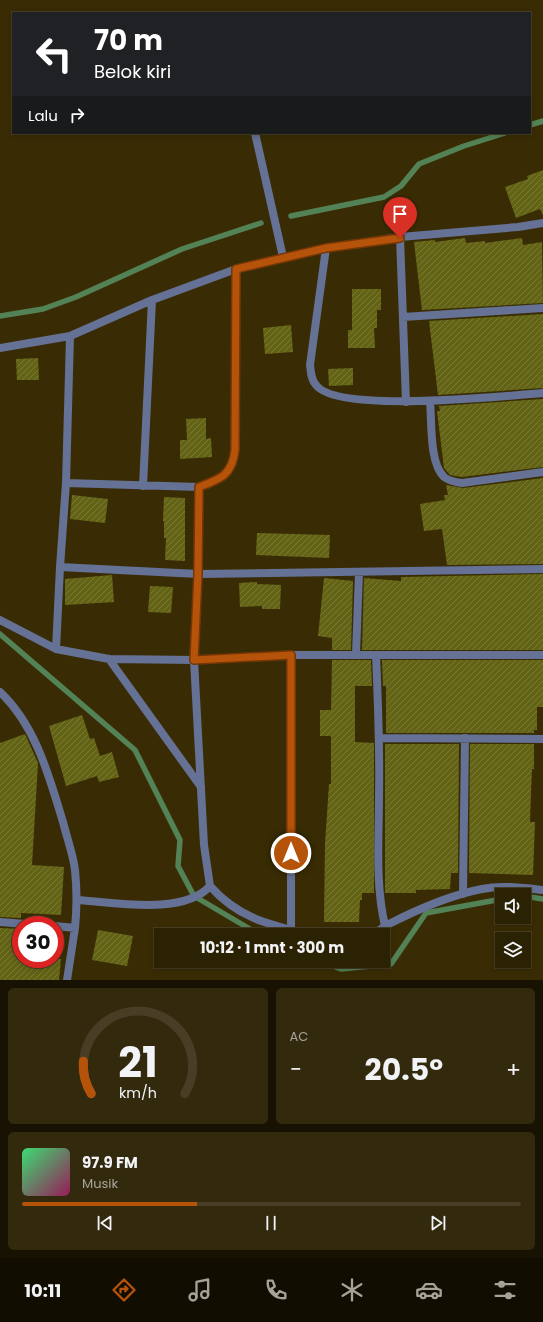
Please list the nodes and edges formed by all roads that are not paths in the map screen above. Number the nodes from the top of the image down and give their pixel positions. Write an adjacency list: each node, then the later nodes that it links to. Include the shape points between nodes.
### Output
1 (255, 134): 5 (street)
2 (543, 223): 3 (street)
3 (400, 238): 4 (street); 9 (street)
4 (326, 248): 5 (street); 13 (street, via 310,365 311,376 316,386 337,396)
5 (283, 257): 6 (street)
6 (236, 269): 7 (street); 18 (street, via 233,462 221,478)
7 (152, 300): 10 (street); 17 (street)
8 (543, 308): 9 (street)
9 (403, 317): 13 (street)
10 (70, 336): 11 (street); 16 (street)
11 (0, 348)
12 (543, 393): 14 (street)
13 (406, 402): 14 (street)
14 (430, 402): 15 (street, via 437,467 443,476 451,481 462,483)
15 (543, 472)
16 (66, 483): 17 (street); 19 (street)
17 (143, 486): 18 (street)
18 (199, 487): 22 (street)
19 (60, 567): 22 (street); 24 (street)
20 (543, 569): 21 (street)
21 (359, 573): 22 (street); 25 (street)
22 (198, 574): 30 (street)
23 (0, 620): 24 (street)
24 (56, 649): 29 (street)
25 (356, 654): 26 (street); 27 (street)
26 (291, 655): 30 (street); 46 (street)
27 (376, 655): 28 (street); 32 (street)
28 (543, 655)
29 (109, 659): 30 (street); 35 (street)
30 (194, 660): 35 (street)
31 (0, 692): 39 (street, via 14,705 27,724 49,776 75,868)
32 (379, 738): 33 (street); 42 (street, via 378,878)
33 (465, 738): 34 (street); 38 (street)
34 (543, 739)
35 (201, 787): 36 (street, via 204,845)
36 (210, 886): 39 (street, via 199,895 181,902 158,905); 45 (street, via 228,904 255,920)
37 (543, 890): 38 (street, via 490,888)
38 (463, 894): 42 (street, via 423,908)
39 (77, 900): 44 (street)
40 (0, 922): 41 (street)
41 (12, 923)
42 (385, 926): 47 (street)
43 (64, 927): 44 (street)
44 (75, 928): 48 (street)
45 (286, 928)
46 (290, 928)
47 (382, 928)
48 (68, 980)

